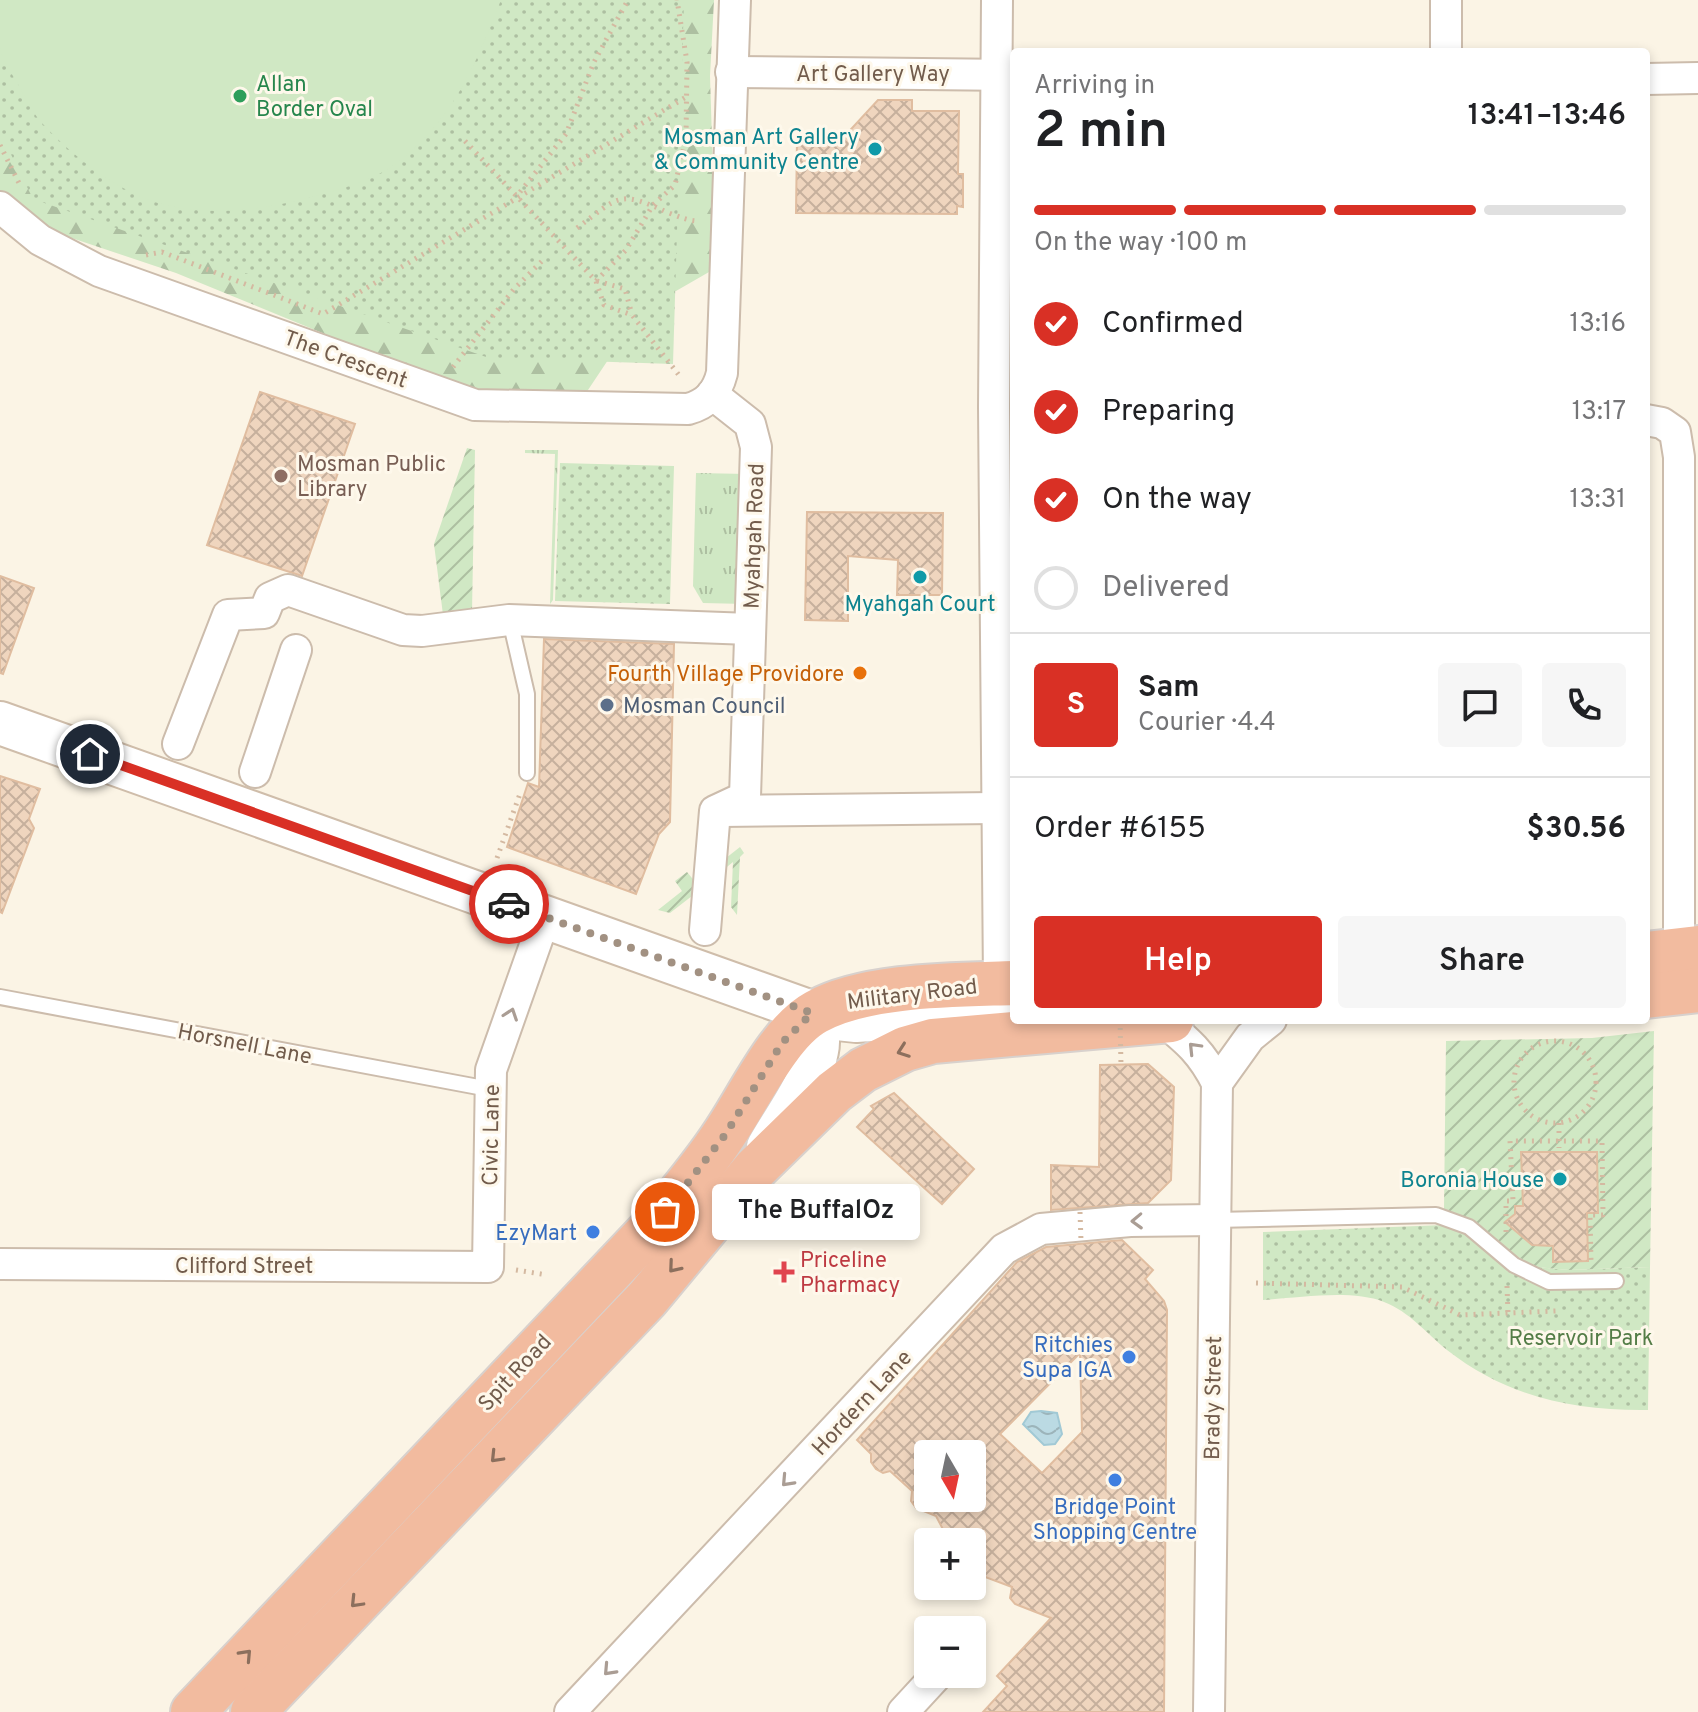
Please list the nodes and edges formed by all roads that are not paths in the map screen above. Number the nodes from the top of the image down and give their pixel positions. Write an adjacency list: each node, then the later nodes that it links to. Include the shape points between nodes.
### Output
1 (735, 0): 5 (street)
2 (997, 0): 6 (street)
3 (1446, 0): 4 (street)
4 (1446, 48)
5 (731, 72): 6 (street, Art Gallery Way); 10 (street, via 722,373)
6 (1006, 75): 19 (street, via 994,392)
7 (1698, 78): 8 (street)
8 (1650, 79)
9 (8, 210): 10 (street, The Crescent, via 40,240 99,271 475,405 688,409 703,405)
10 (699, 388): 13 (street, Myahgah Road, via 750,424 756,447)
11 (1650, 421): 23 (street, via 1675,432 1679,457)
12 (516, 617): 13 (street); 16 (street, via 403,630 288,590 270,598 264,613 228,615); 18 (lane, via 527,694)
13 (750, 629): 20 (street, Myahgah Road, via 745,797)
14 (296, 650): 17 (street)
15 (0, 723): 21 (main road)
16 (178, 744)
17 (255, 772)
18 (527, 773)
19 (996, 808): 20 (street); 25 (street)
20 (715, 811): 22 (street)
21 (545, 917): 28 (main road); 33 (street, Civic Lane, one-way to 21)
22 (705, 930)
23 (1674, 951)
24 (1698, 990): 26 (highway)
25 (1009, 994): 28 (highway, Military Road, via 876,993)
26 (1650, 996)
27 (0, 997): 33 (lane, Horsnell Lane)
28 (812, 1013): 34 (main road, via 818,1049 811,1072); 40 (highway, Spit Road, one-way to 28, via 650,1230 725,1135 782,1043)
29 (1048, 1024): 34 (highway, Spit Road, one-way to 34, via 905,1049 834,1092)
30 (1167, 1024): 32 (street, one-way to 30, via 1192,1044)
31 (1266, 1024): 32 (street, via 1250,1037)
32 (1217, 1083): 35 (street, Brady Street)
33 (489, 1089): 37 (street, Civic Lane)
34 (755, 1169): 41 (highway, Spit Road, one-way to 41, via 647,1299)
35 (1215, 1220): 38 (lane, via 1436,1215 1469,1227 1506,1258 1549,1282); 42 (street, Hordern Lane, one-way to 42, via 1041,1229 1004,1249); 44 (street, Brady Street)
36 (0, 1264): 37 (street, Clifford Street)
37 (488, 1267)
38 (1616, 1281)
39 (925, 1688): 43 (street)
40 (193, 1712)
41 (253, 1712)
42 (570, 1712)
43 (903, 1712)
44 (1209, 1712)

